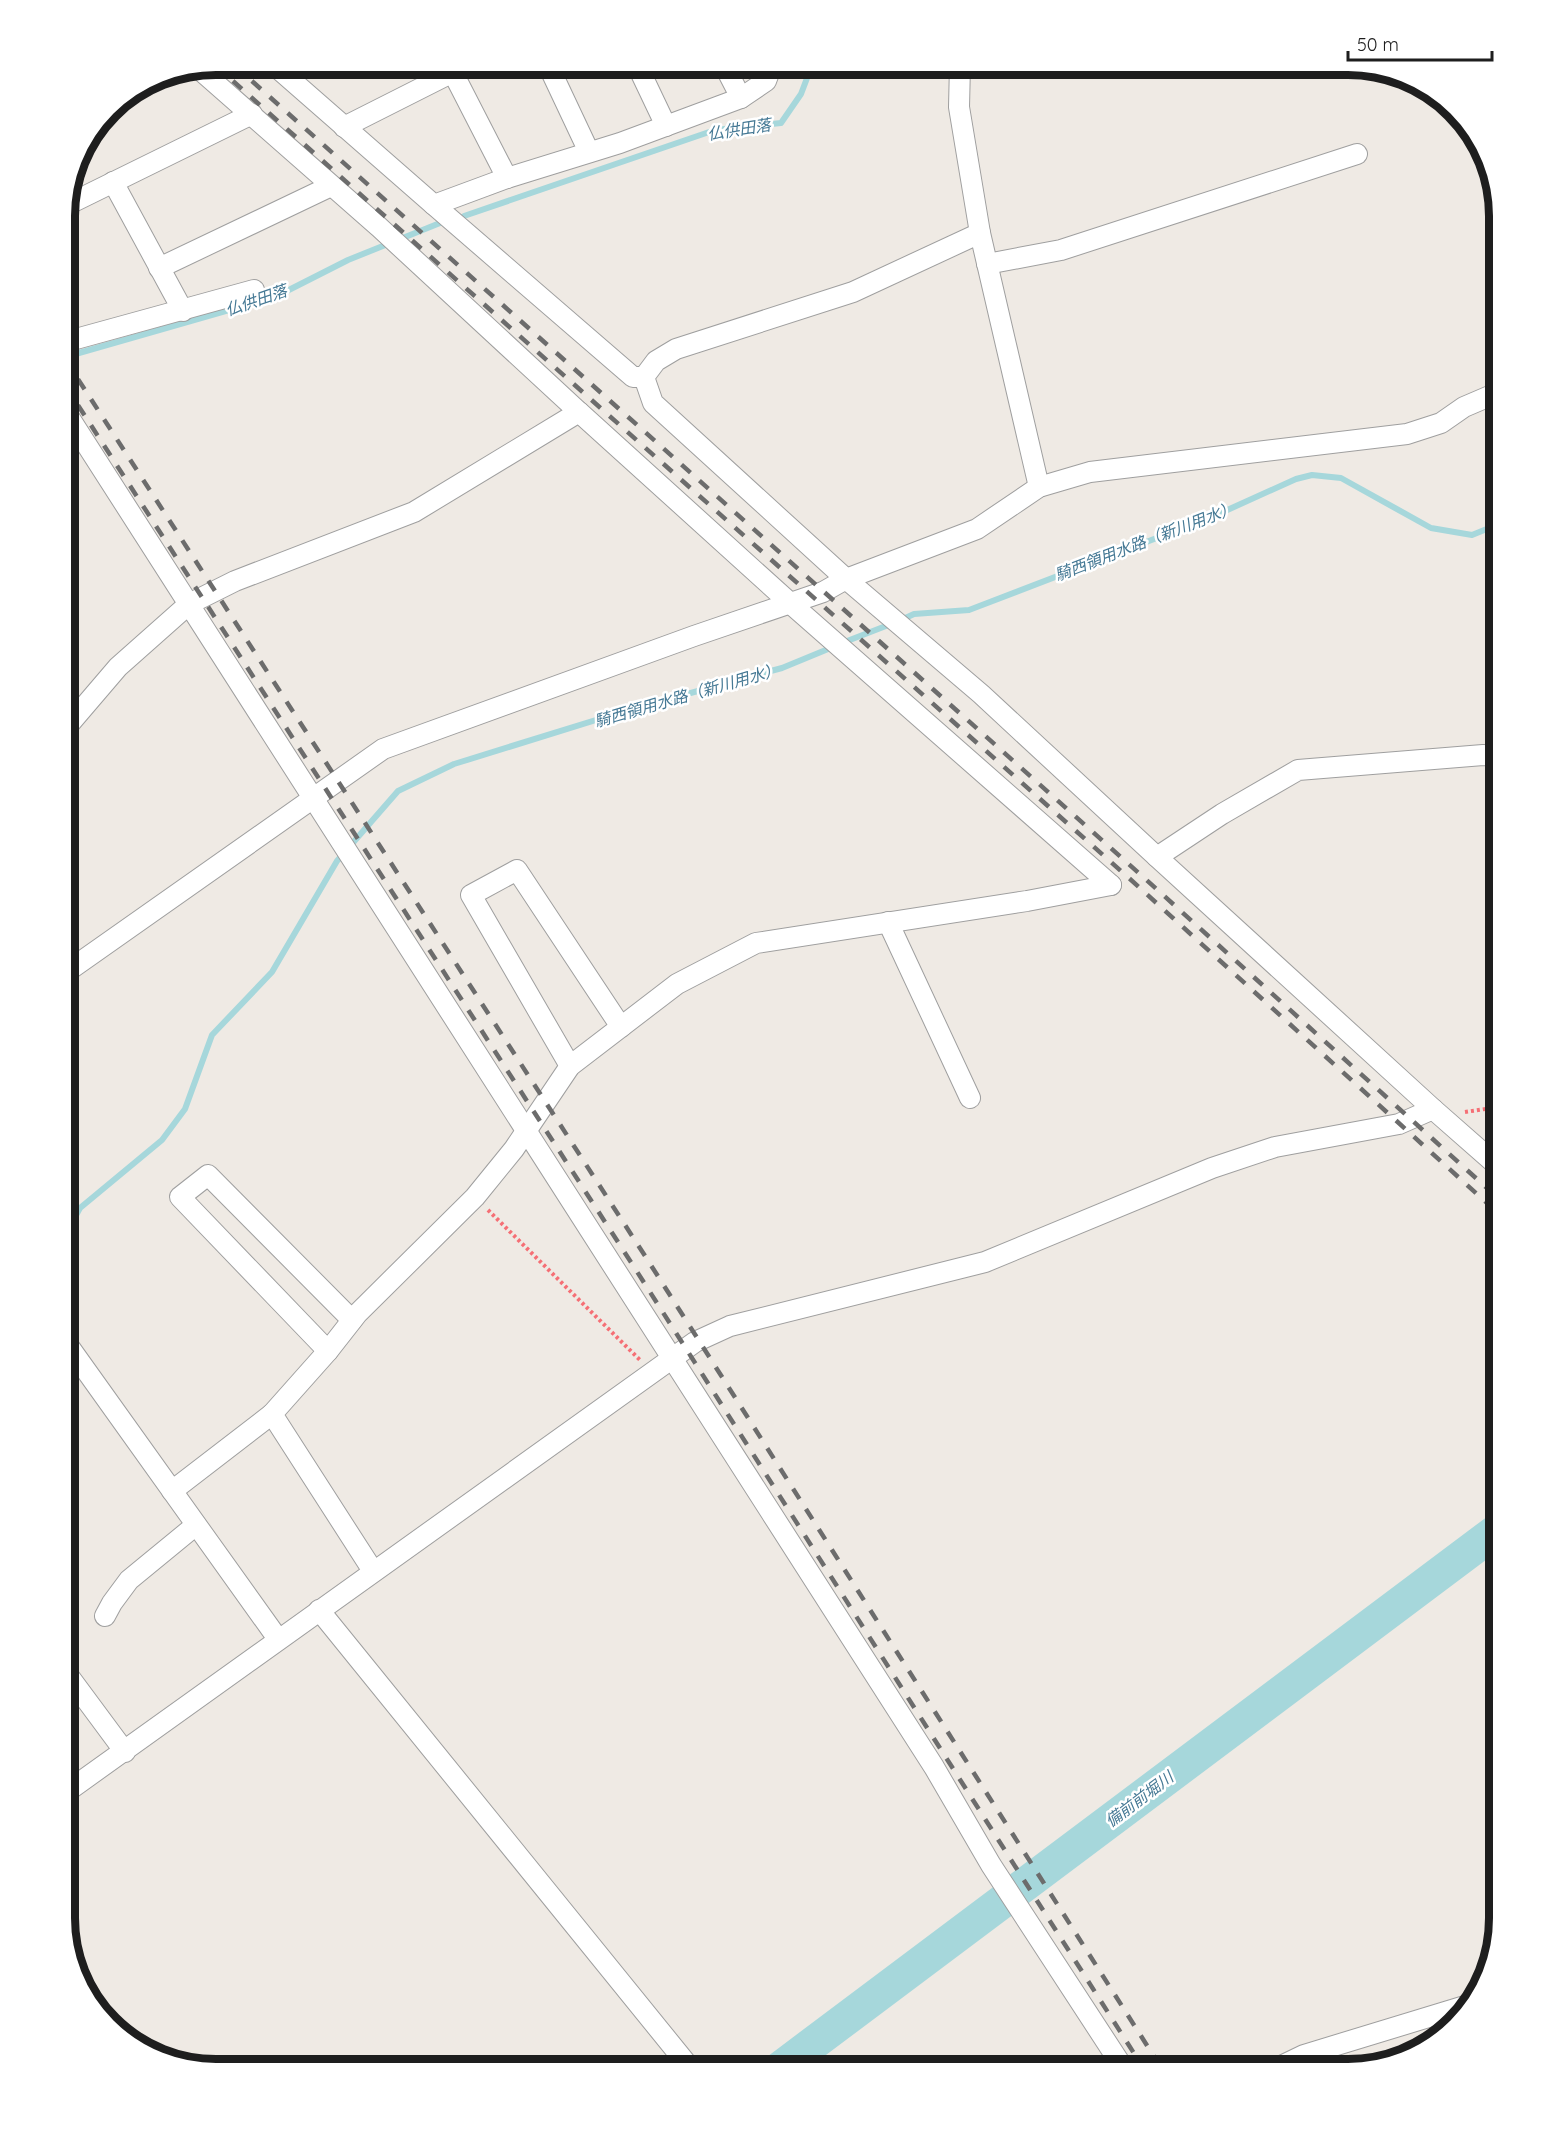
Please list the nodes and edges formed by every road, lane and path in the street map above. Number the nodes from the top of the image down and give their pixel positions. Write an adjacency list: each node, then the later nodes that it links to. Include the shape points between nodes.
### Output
1 (294, 75): 13 (street)
2 (438, 75): 13 (street)
3 (455, 75): 16 (street)
4 (553, 75): 14 (street)
5 (642, 75): 12 (street)
6 (729, 75): 10 (street)
7 (768, 75): 10 (street, via 766,81)
8 (960, 75): 21 (street, via 959,107)
9 (207, 76): 11 (street)
10 (741, 98): 12 (street)
11 (252, 114): 17 (street); 18 (street)
12 (666, 126): 14 (street)
13 (344, 127): 20 (street)
14 (589, 152): 16 (street)
15 (1357, 154): 22 (street, via 1060,250)
16 (507, 178): 20 (street)
17 (113, 182): 19 (street); 23 (street)
18 (331, 186): 23 (street); 29 (street)
19 (76, 201)
20 (434, 205): 27 (street, via 633,377)
21 (980, 233): 22 (street); 27 (street, via 853,292 676,349 656,361)
22 (987, 264): 31 (street)
23 (159, 267): 25 (street)
24 (254, 290): 25 (street)
25 (183, 311): 26 (street)
26 (75, 339)
27 (644, 377): 32 (street, via 653,403)
28 (1489, 397): 31 (street, via 1464,407 1442,423 1407,434 1090,472)
29 (579, 412): 33 (street); 34 (street, via 414,512 235,581)
30 (75, 427): 34 (street)
31 (1040, 487): 32 (street, via 977,529)
32 (846, 579): 33 (street); 38 (street, via 981,694)
33 (790, 603): 37 (street, via 383,749); 39 (street, via 1111,885)
34 (189, 604): 35 (street, via 118,667); 37 (street)
35 (75, 717)
36 (1489, 755): 38 (street, via 1298,770)
37 (313, 798): 40 (street); 47 (street)
38 (1156, 857): 45 (street)
39 (888, 922): 41 (street, via 756,943 677,984); 43 (street)
40 (75, 966)
41 (621, 1027): 42 (street); 42 (street, via 518,870 471,895)
42 (570, 1066): 47 (street)
43 (970, 1098)
44 (1489, 1108): 46 (path, via 1458,1112)
45 (1433, 1109): 46 (street); 53 (street, via 1399,1124 1275,1147 1212,1168 985,1262 730,1326 695,1342)
46 (1449, 1122): 48 (street)
47 (526, 1130): 49 (street); 53 (street)
48 (1489, 1157)
49 (475, 1197): 50 (street); 54 (path)
50 (352, 1320): 51 (street); 51 (street, via 208,1175 180,1197)
51 (328, 1351): 55 (street)
52 (75, 1355): 56 (street)
53 (672, 1360): 54 (street); 67 (street)
54 (653, 1373): 58 (street)
55 (272, 1414): 56 (street); 58 (street)
56 (172, 1491): 57 (street)
57 (196, 1525): 60 (street, via 129,1580); 61 (street)
58 (373, 1571): 59 (street)
59 (319, 1610): 61 (street); 66 (street)
60 (105, 1616)
61 (278, 1639): 63 (street)
62 (75, 1686): 63 (street)
63 (124, 1752): 64 (street)
64 (75, 1785)
65 (1456, 2009): 68 (street)
66 (684, 2059)
67 (1117, 2059)
68 (1296, 2059)

